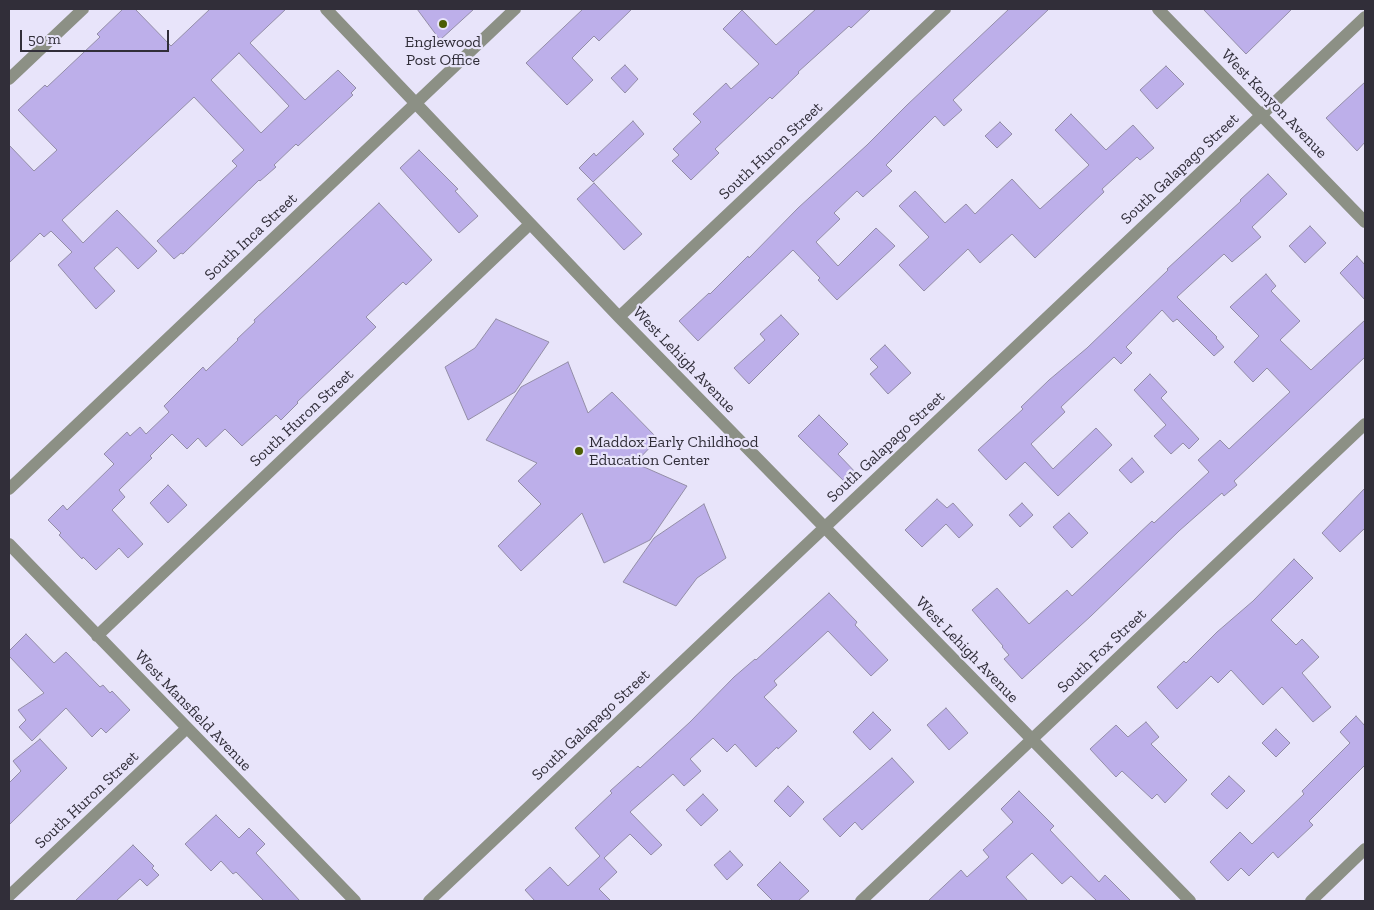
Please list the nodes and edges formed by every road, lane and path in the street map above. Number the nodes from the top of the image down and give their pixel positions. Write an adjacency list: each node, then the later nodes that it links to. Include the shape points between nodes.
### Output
1 (84, 9): 7 (street)
2 (326, 9): 8 (street, West Lehigh Avenue)
3 (516, 9): 8 (street, South Inca Street)
4 (945, 9): 12 (street, South Huron Street)
5 (1158, 9): 9 (street, West Kenyon Avenue)
6 (1365, 17): 9 (street, South Galapago Street)
7 (9, 80)
8 (416, 103): 11 (street, West Lehigh Avenue); 14 (street, South Inca Street)
9 (1261, 115): 10 (street, West Kenyon Avenue); 15 (street, South Galapago Street)
10 (1365, 222)
11 (530, 224): 12 (street, West Lehigh Avenue); 17 (street, South Huron Street)
12 (619, 317): 15 (street, West Lehigh Avenue)
13 (1365, 424): 19 (street, South Fox Street)
14 (9, 489)
15 (824, 527): 19 (street, West Lehigh Avenue); 23 (street, South Galapago Street)
16 (9, 544): 17 (street, West Mansfield Avenue)
17 (96, 636): 18 (street, West Mansfield Avenue)
18 (187, 728): 21 (street, South Huron Street); 22 (street, West Mansfield Avenue)
19 (1032, 739): 24 (street, South Fox Street); 25 (street, West Lehigh Avenue)
20 (1365, 849): 26 (street)
21 (9, 896)
22 (355, 901)
23 (429, 901)
24 (861, 901)
25 (1190, 901)
26 (1311, 901)

